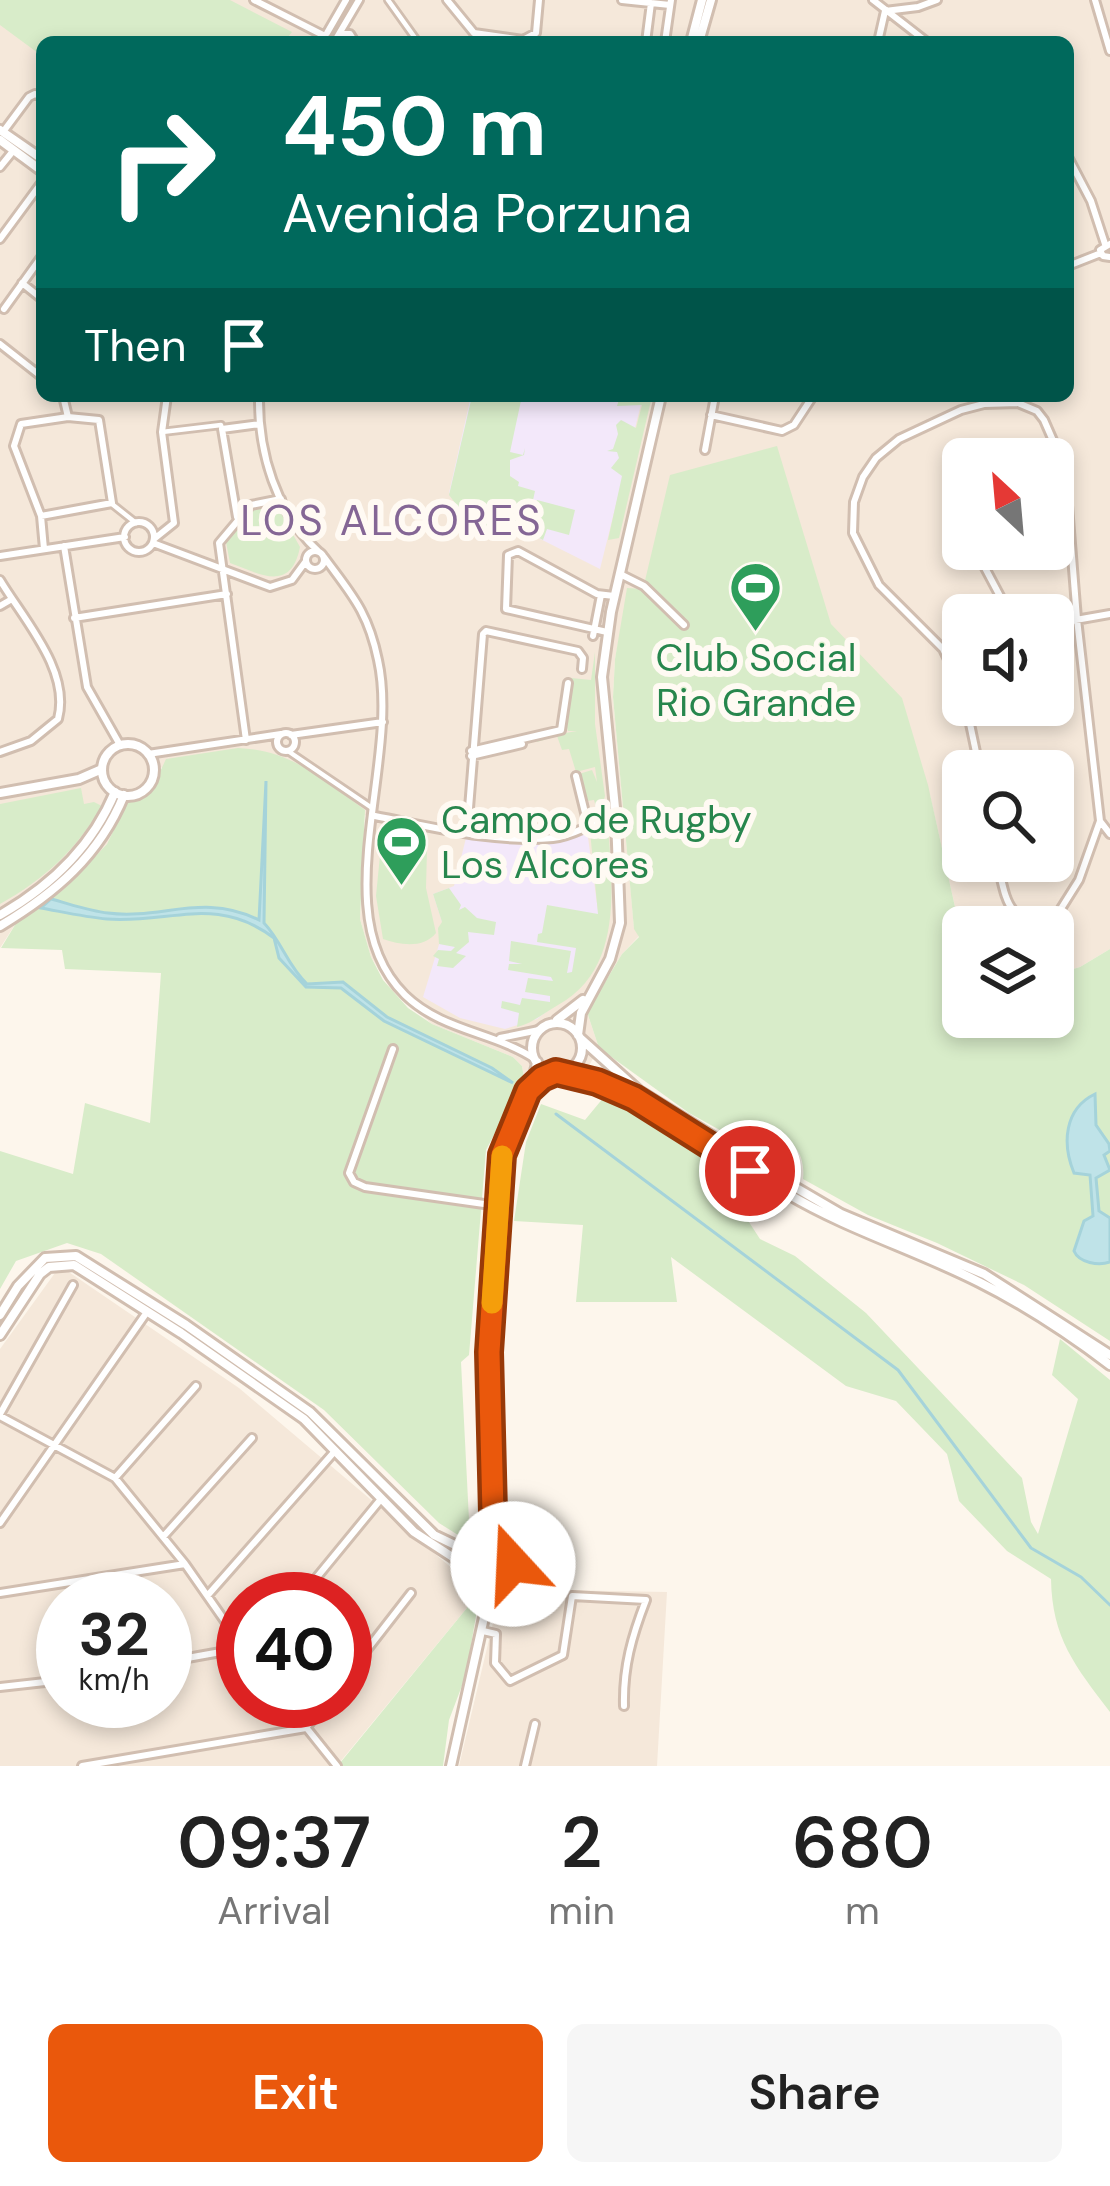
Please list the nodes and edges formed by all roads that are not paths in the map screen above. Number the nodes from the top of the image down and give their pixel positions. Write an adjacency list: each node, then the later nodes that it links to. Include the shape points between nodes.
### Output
1 (254, 0): 16 (street)
2 (346, 0): 17 (street)
3 (358, 0): 18 (street)
4 (388, 0): 19 (street)
5 (447, 0): 20 (street)
6 (539, 0): 15 (street)
7 (622, 0): 12 (street)
8 (706, 0): 25 (street)
9 (873, 0): 14 (street)
10 (937, 0): 14 (street)
11 (1096, 1): 28 (street)
12 (654, 2): 13 (street); 23 (street)
13 (671, 3): 24 (street)
14 (885, 11): 26 (street); 27 (street)
15 (536, 32): 21 (street); 22 (street)
16 (321, 36)
17 (324, 36)
18 (338, 36)
19 (414, 36)
20 (488, 36)
21 (531, 36)
22 (540, 36)
23 (647, 36)
24 (666, 36)
25 (697, 36)
26 (879, 36)
27 (918, 36)
28 (1110, 50)
29 (36, 95): 30 (street)
30 (1, 134): 31 (street); 32 (street)
31 (14, 150): 33 (street); 34 (street)
32 (36, 156)
33 (36, 166)
34 (0, 167)
35 (1074, 168): 38 (street)
36 (36, 190): 37 (street)
37 (0, 239)
38 (1108, 244): 39 (street)
39 (1101, 253): 40 (street); 42 (street)
40 (1110, 257)
41 (36, 264): 43 (street)
42 (1074, 264)
43 (22, 283): 44 (street); 45 (street)
44 (36, 294)
45 (4, 309)
46 (0, 344): 47 (street)
47 (36, 372)
48 (64, 402): 57 (street)
49 (165, 402): 60 (street)
50 (259, 402): 58 (street)
51 (660, 402): 78 (street)
52 (714, 402): 56 (street)
53 (809, 402): 56 (street, via 782,431)
54 (998, 402): 93 (street, via 899,439 876,458 854,502 854,532 879,585)
55 (1009, 402): 88 (street, via 1037,412 1065,468)
56 (711, 415): 61 (street)
57 (68, 417): 63 (street, via 100,419); 64 (street, via 21,424 14,446)
58 (260, 424): 59 (street); 62 (street)
59 (222, 429): 60 (street); 65 (street)
60 (162, 432): 69 (street, via 174,523)
61 (705, 450)
62 (281, 499): 65 (street); 67 (street)
63 (112, 503): 64 (street); 66 (street)
64 (41, 515): 72 (street)
65 (237, 517): 77 (street, via 219,543)
66 (136, 523): 68 (street); 69 (street, via 149,526)
67 (303, 532): 73 (street); 75 (street)
68 (125, 537): 69 (street, via 134,551); 71 (street)
69 (153, 541): 77 (street)
70 (3, 544): 74 (street)
71 (64, 546): 72 (street); 87 (street)
72 (44, 549): 74 (street)
73 (321, 554): 75 (street); 76 (street); 79 (street)
74 (2, 556)
75 (307, 559): 76 (street); 77 (street, via 278,586)
76 (318, 568): 79 (street)
77 (222, 570): 81 (street)
78 (620, 574): 83 (street); 90 (street)
79 (343, 578): 96 (street, via 375,645)
80 (0, 580): 84 (street)
81 (227, 594): 87 (street); 99 (street)
82 (601, 595): 83 (street); 92 (street); 92 (street, via 518,551 507,558 506,610)
83 (614, 596): 91 (street)
84 (12, 599): 85 (street); 104 (street, via 61,690 58,719)
85 (0, 607)
86 (1110, 614): 88 (street)
87 (74, 618): 101 (street, via 87,686)
88 (1077, 619): 89 (street); 113 (street)
89 (1074, 620)
90 (684, 625)
91 (607, 632): 92 (street); 112 (street, via 602,703)
92 (593, 633)
93 (942, 648)
94 (582, 669): 105 (street, via 578,652 484,632)
95 (568, 683): 105 (street, via 561,730)
96 (382, 722): 98 (street); 111 (street)
97 (281, 734): 98 (street); 99 (street); 102 (street)
98 (291, 735): 103 (street)
99 (250, 739): 102 (street); 106 (street)
100 (531, 742): 105 (street)
101 (120, 745): 106 (street); 107 (street)
102 (278, 747): 103 (street)
103 (288, 751): 111 (street)
104 (0, 752)
105 (471, 753): 115 (street)
106 (148, 754): 110 (street, via 149,785)
107 (102, 769): 109 (street); 110 (street)
108 (576, 776): 114 (street)
109 (0, 793)
110 (120, 794): 118 (street, via 85,847); 119 (street, via 92,854)
111 (375, 813): 115 (street); 123 (street, via 366,905 381,964 425,1011)
112 (616, 818): 114 (street); 120 (street, via 620,923)
113 (1100, 820): 116 (street); 117 (street, via 1057,915 1030,922 1017,916)
114 (588, 826): 115 (street, via 559,838)
115 (467, 833)
116 (1110, 834)
117 (1003, 882)
118 (0, 915)
119 (0, 926)
120 (592, 990): 121 (street); 124 (street)
121 (553, 1023): 122 (street); 124 (street)
122 (539, 1030): 123 (street); 126 (street)
123 (490, 1037): 126 (street)
124 (579, 1037): 127 (street, via 580,1056); 134 (street, via 639,1091 793,1186 984,1274)
125 (393, 1049): 129 (street, via 349,1173 354,1182)
126 (536, 1060): 127 (street); 128 (street)
127 (560, 1072): 128 (street); 135 (street, via 634,1098 788,1195 978,1281)
128 (528, 1091): 129 (street, via 502,1155)
129 (498, 1206): 143 (street, via 489,1352)
130 (73, 1285): 137 (street)
131 (147, 1312): 133 (street, via 74,1265 49,1267); 139 (street); 140 (street, via 304,1419)
132 (0, 1315): 147 (street, via 45,1258 76,1256 310,1412 434,1534 459,1547)
133 (0, 1335)
134 (1110, 1355)
135 (1110, 1365)
136 (196, 1386): 141 (street)
137 (0, 1415): 139 (street)
138 (252, 1438): 145 (street)
139 (52, 1447): 141 (street); 144 (street)
140 (335, 1450): 142 (street); 154 (street)
141 (115, 1478): 145 (street)
142 (381, 1499): 149 (street); 150 (street)
143 (493, 1513): 146 (street); 147 (street)
144 (0, 1523)
145 (163, 1537): 148 (street)
146 (503, 1542): 147 (street); 151 (street, via 513,1564)
147 (479, 1543): 150 (street, via 471,1557)
148 (185, 1564): 152 (street); 154 (street)
149 (321, 1572)
150 (476, 1573): 151 (street); 155 (street)
151 (501, 1579): 155 (street)
152 (0, 1593)
153 (411, 1593): 158 (street)
154 (208, 1595): 156 (street)
155 (488, 1604): 157 (street)
156 (216, 1607)
157 (483, 1631): 161 (street, via 496,1634 495,1663 510,1682 563,1654 572,1596 646,1600 627,1659); 166 (street)
158 (372, 1643)
159 (36, 1683): 160 (street)
160 (0, 1687)
161 (624, 1706)
162 (535, 1724): 167 (street)
163 (306, 1729): 164 (street); 165 (street)
164 (82, 1766)
165 (337, 1766)
166 (451, 1766)
167 (525, 1766)

